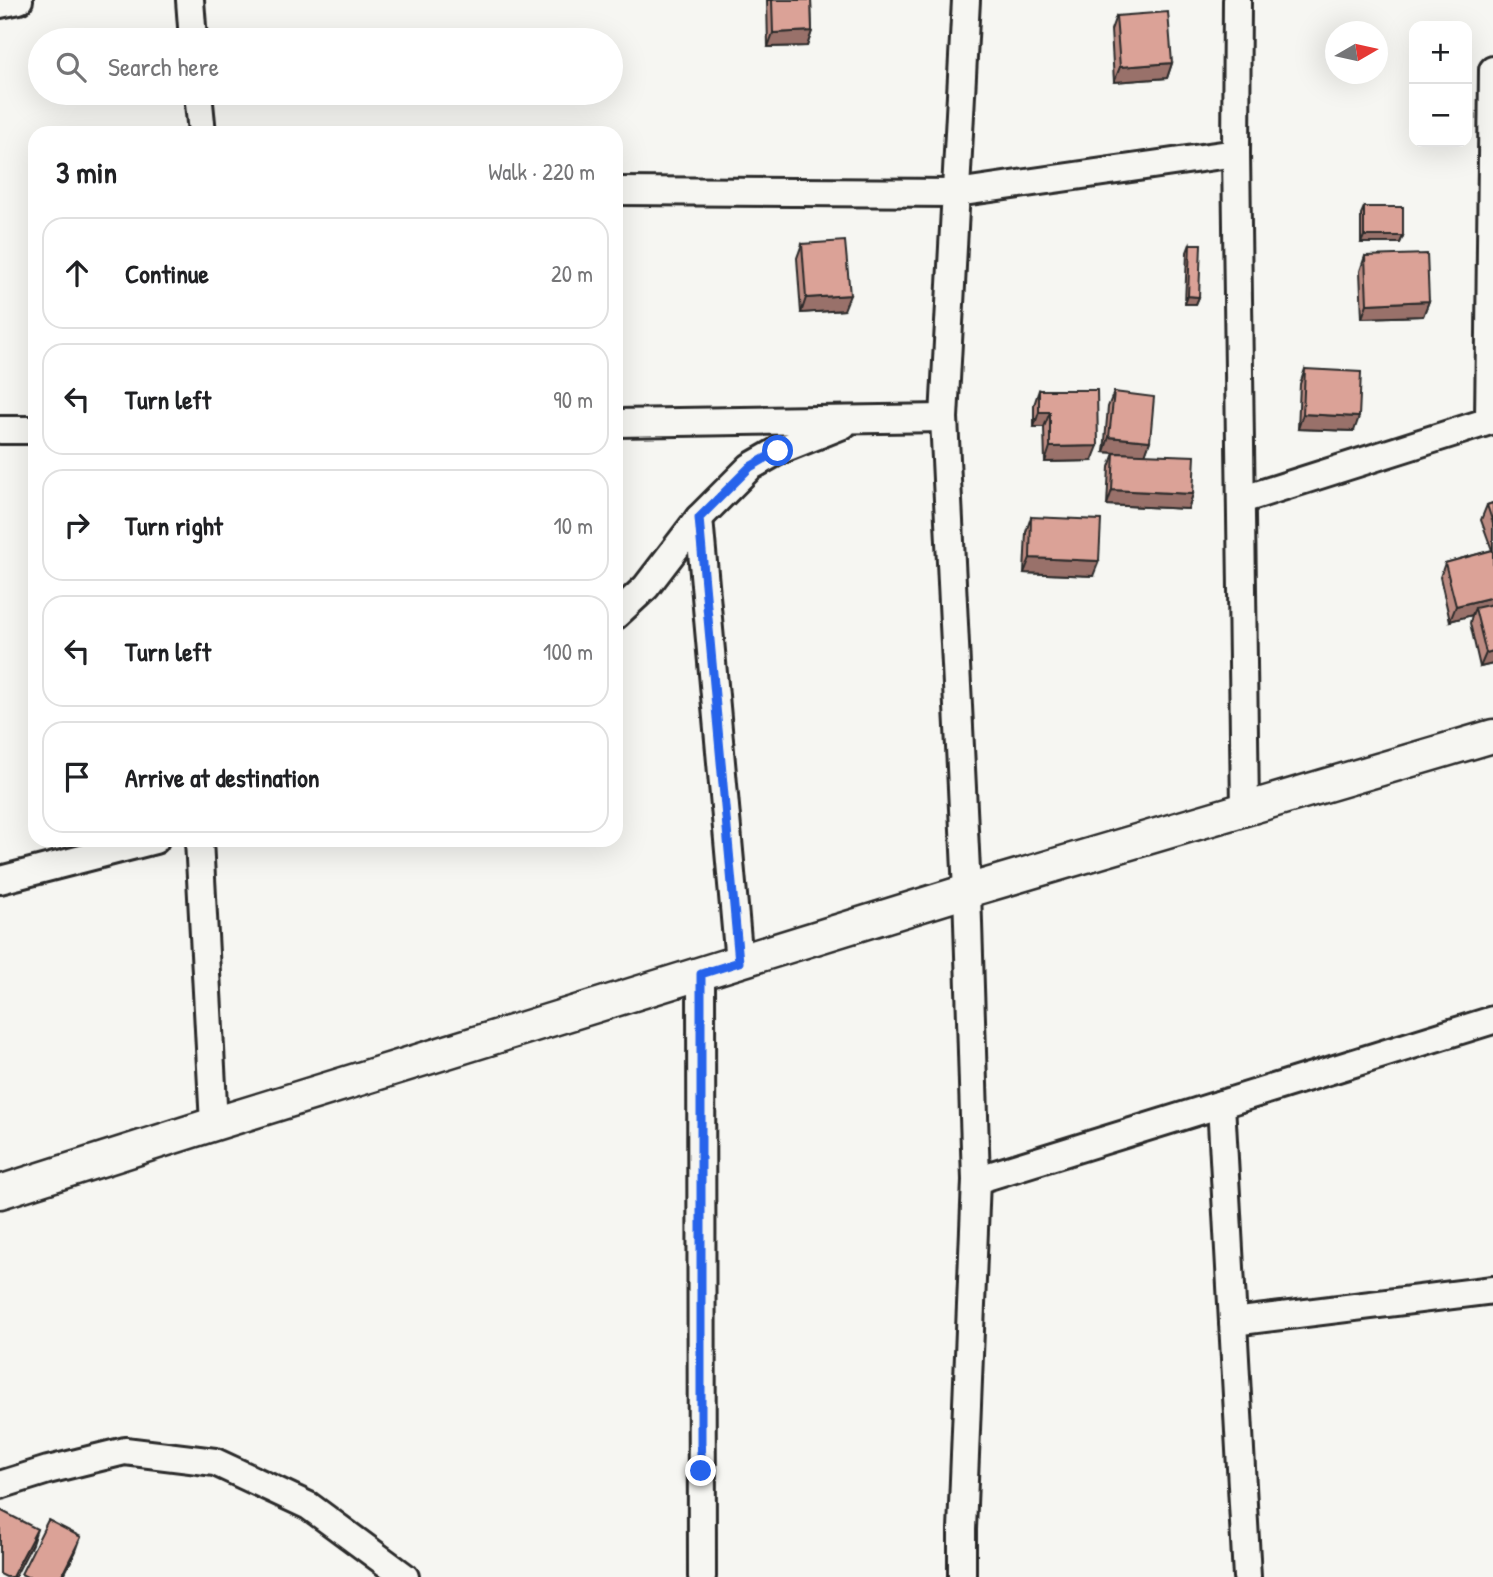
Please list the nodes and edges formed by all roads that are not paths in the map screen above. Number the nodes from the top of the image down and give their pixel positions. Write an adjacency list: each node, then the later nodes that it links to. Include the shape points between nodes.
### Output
1 (19, 0): 5 (street)
2 (190, 0): 6 (street)
3 (966, 0): 12 (street)
4 (1237, 0): 10 (street)
5 (0, 4)
6 (192, 28)
7 (1493, 70): 15 (street)
8 (199, 105): 9 (street)
9 (201, 126)
10 (1236, 153): 12 (street); 19 (street)
11 (623, 191): 12 (street)
12 (956, 193): 13 (street)
13 (944, 418): 14 (street); 27 (street)
14 (858, 419): 16 (street); 20 (street, via 750,467)
15 (1491, 421): 19 (street)
16 (623, 423)
17 (0, 430): 18 (street)
18 (28, 430)
19 (1241, 500): 23 (street)
20 (699, 518): 21 (street, via 646,587); 28 (street)
21 (623, 608)
22 (1493, 736): 23 (street)
23 (1245, 808): 27 (street)
24 (128, 847): 26 (street)
25 (199, 847): 32 (street)
26 (0, 880)
27 (967, 891): 28 (street); 33 (street)
28 (739, 962): 29 (street)
29 (701, 974): 32 (street); 39 (street)
30 (1493, 1020): 31 (street)
31 (1221, 1104): 33 (street); 36 (street)
32 (214, 1124): 34 (street)
33 (975, 1180): 40 (street)
34 (0, 1192)
35 (1493, 1290): 36 (street)
36 (1233, 1322): 41 (street)
37 (0, 1485): 38 (street, via 125,1451 215,1462 309,1506)
38 (405, 1577)
39 (702, 1577)
40 (962, 1577)
41 (1247, 1577)

